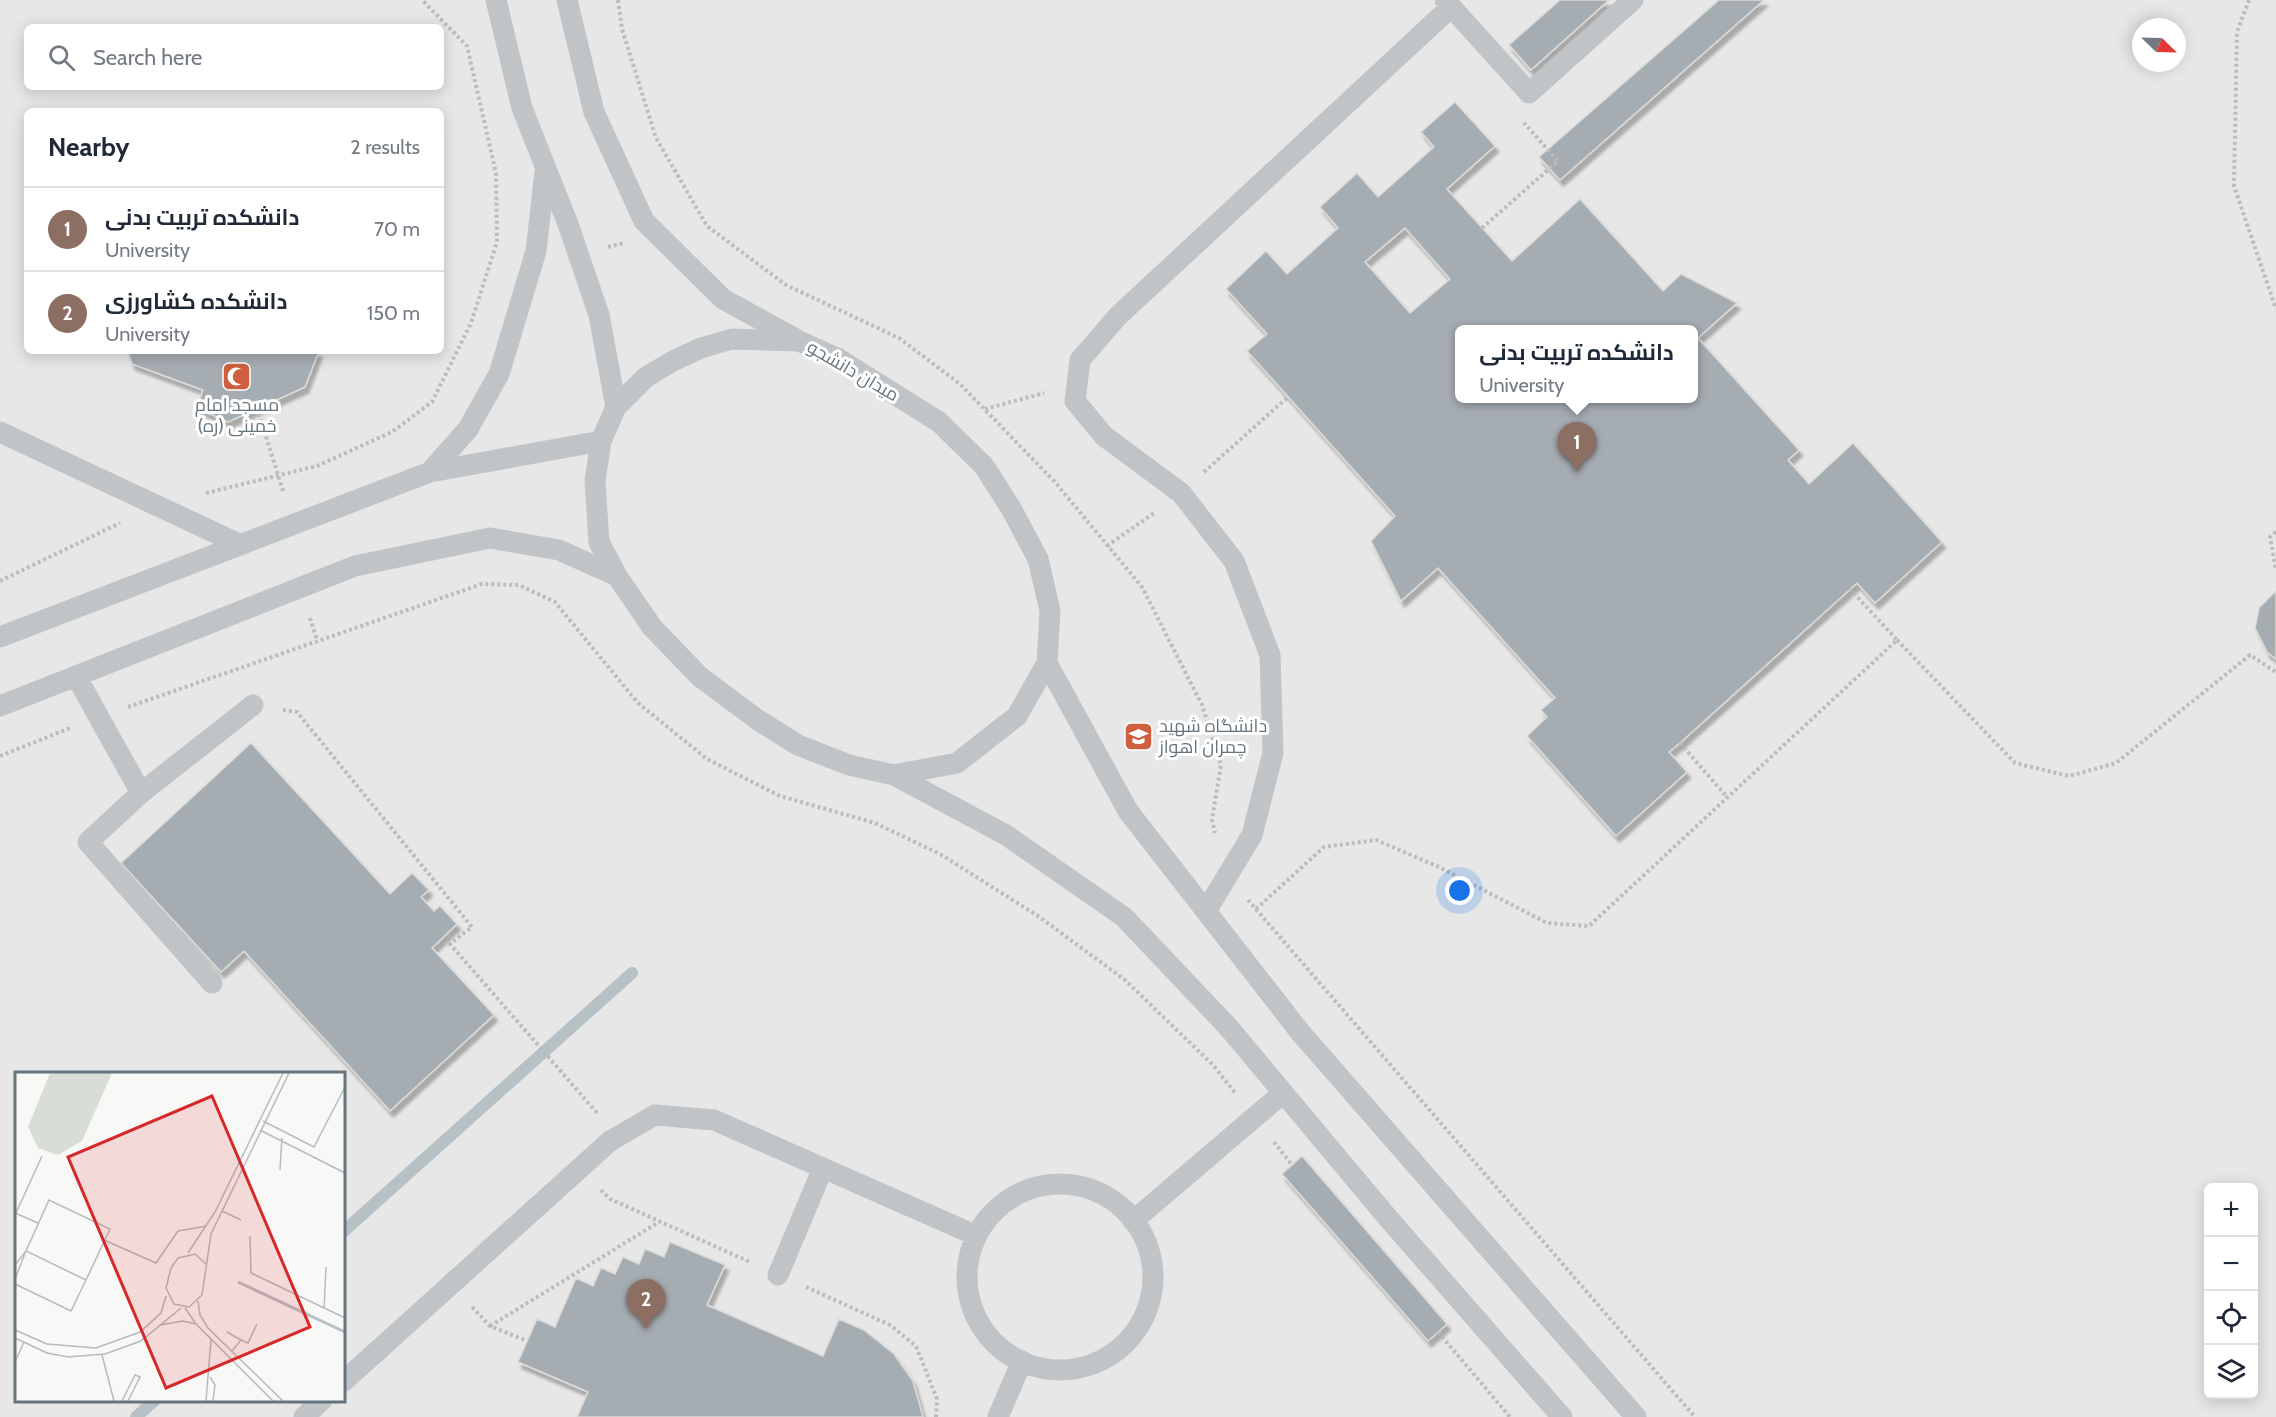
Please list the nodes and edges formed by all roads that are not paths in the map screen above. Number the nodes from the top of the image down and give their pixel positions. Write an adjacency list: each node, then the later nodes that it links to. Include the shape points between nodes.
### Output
1 (496, 0): 5 (lane, via 522,108)
2 (567, 0): 6 (lane, via 594,112 644,222 723,299)
3 (1633, 0): 4 (lane, via 1529,93)
4 (1448, 3): 20 (lane, via 1118,316 1080,360 1075,400 1104,436 1181,493 1234,561 1270,655 1273,753 1252,836)
5 (546, 168): 7 (lane, via 599,315); 10 (lane, via 536,251 499,374 468,429)
6 (799, 340): 7 (lane, میدان دانشجو, via 732,339 701,348 646,377); 14 (lane, میدان دانشجو, via 837,358 939,422 984,466 1038,559 1050,611)
7 (616, 407): 9 (lane, میدان دانشجو)
8 (0, 432): 11 (lane)
9 (601, 441): 10 (lane); 12 (lane, میدان دانشجو, via 595,481 600,542)
10 (430, 472): 11 (lane)
11 (241, 544): 13 (lane)
12 (617, 576): 15 (lane, via 559,550 490,538 355,566); 18 (lane, میدان دانشجو, via 652,627 699,676 758,720 808,749)
13 (0, 637)
14 (1047, 663): 18 (lane, میدان دانشجو, via 1017,716 957,764); 20 (lane, via 1128,811)
15 (76, 676): 17 (lane); 19 (lane)
16 (253, 705): 19 (lane)
17 (0, 706)
18 (894, 776): 22 (lane, via 1006,835 1124,917 1229,1028)
19 (141, 793): 21 (lane, via 88,842)
20 (1206, 911): 33 (lane, via 1300,1032)
21 (212, 983)
22 (1283, 1093): 24 (lane); 32 (lane)
23 (823, 1168): 25 (lane); 26 (lane); 28 (lane, via 714,1120 655,1115 618,1137)
24 (1133, 1221): 25 (lane, via 1129,1212 1091,1187 1046,1183 1004,1200); 27 (lane, via 1151,1252 1152,1297 1132,1338 1095,1364 1050,1371)
25 (975, 1234): 27 (lane, via 965,1279 977,1322 1007,1356)
26 (778, 1275)
27 (1022, 1361): 31 (lane)
28 (345, 1380)
29 (321, 1402): 30 (lane)
30 (304, 1417)
31 (998, 1417)
32 (1562, 1417)
33 (1635, 1417)

